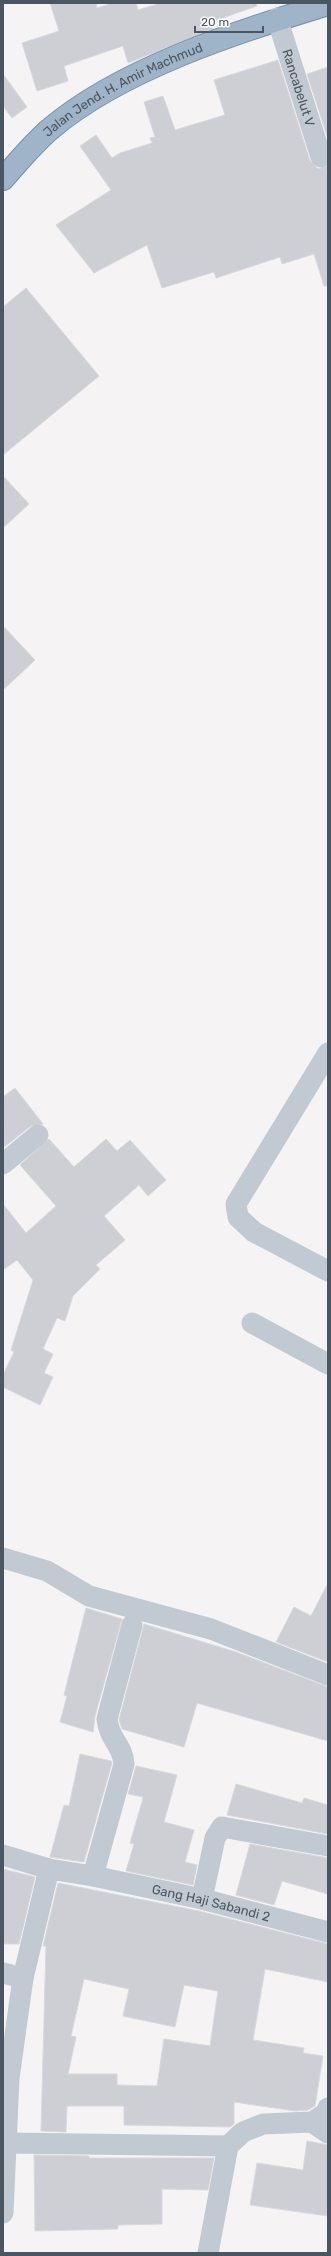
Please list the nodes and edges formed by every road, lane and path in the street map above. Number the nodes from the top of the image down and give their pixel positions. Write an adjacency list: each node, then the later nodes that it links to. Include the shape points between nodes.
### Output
1 (328, 4): 2 (highway, Jalan Jend. H. Amir Machmud)
2 (277, 18): 3 (street, Rancabelut V); 4 (highway, Jalan Jend. H. Amir Machmud, via 148,69 118,84 50,130)
3 (321, 157)
4 (3, 179)
5 (328, 1053): 8 (street, via 236,1204 238,1217 254,1232)
6 (38, 1135): 7 (street)
7 (3, 1164)
8 (328, 1271)
9 (252, 1323): 10 (street)
10 (328, 1364)
11 (5, 1559): 13 (street, via 47,1571 89,1596 211,1629)
12 (132, 1625): 17 (street, via 107,1719 108,1731 123,1754 124,1764)
13 (328, 1675)
14 (328, 1846): 18 (street, via 222,1827 215,1838)
15 (3, 1855): 16 (street, Gang Haji Sabandi 2)
16 (49, 1869): 17 (street, Gang Haji Sabandi 2); 21 (street)
17 (93, 1876): 18 (street, Gang Haji Sabandi 2)
18 (202, 1899): 19 (street, Gang Haji Sabandi 2)
19 (328, 1932)
20 (3, 1973): 21 (street)
21 (23, 1978): 22 (street)
22 (6, 2077): 25 (street)
23 (328, 2108): 24 (street)
24 (320, 2127): 26 (street, via 263,2124 243,2132)
25 (7, 2143): 26 (street); 27 (street)
26 (228, 2146): 29 (street)
27 (3, 2176): 28 (street)
28 (3, 2213)
29 (208, 2253)

